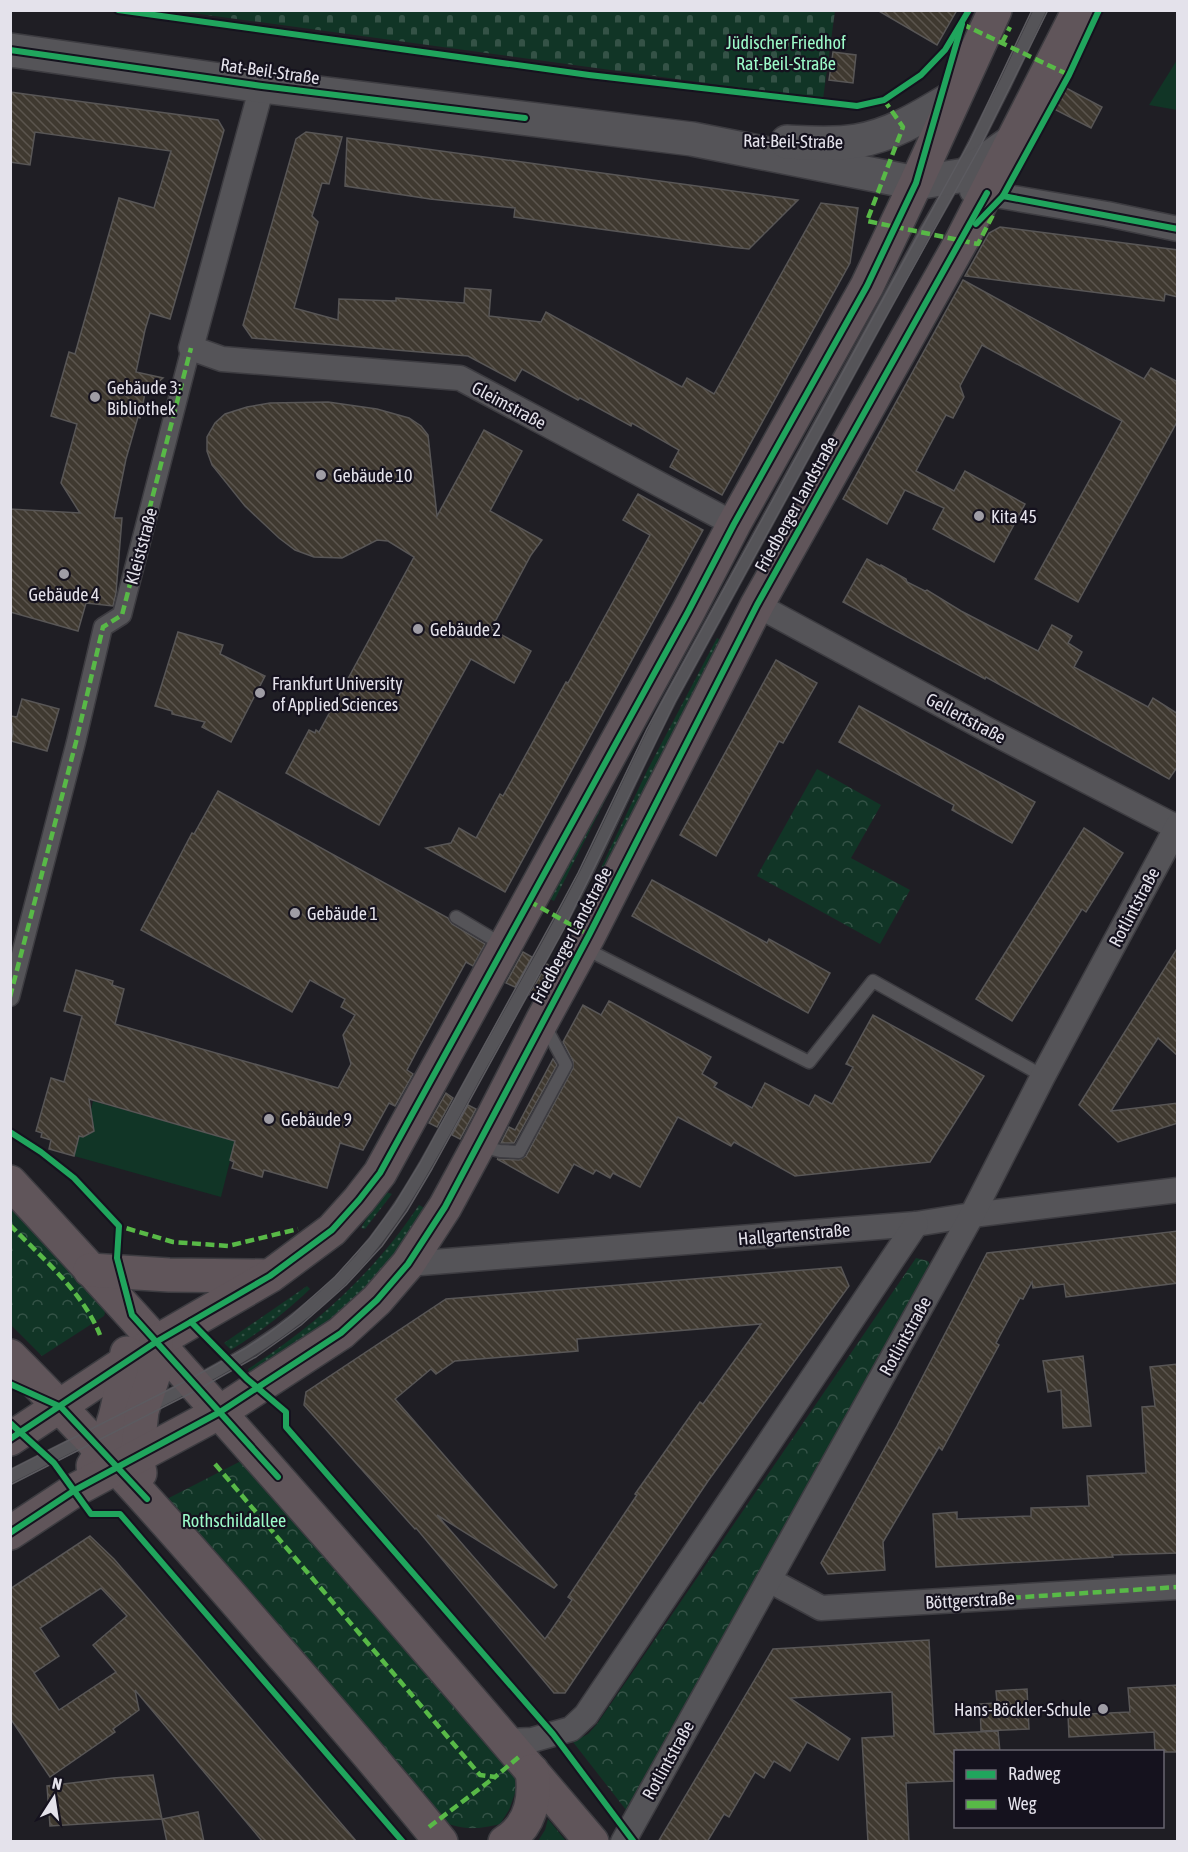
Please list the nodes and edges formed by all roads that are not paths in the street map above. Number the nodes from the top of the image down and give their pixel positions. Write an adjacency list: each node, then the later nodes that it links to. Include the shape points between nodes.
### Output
1 (995, 10): 6 (main road)
2 (1040, 10): 9 (lane, Friedberger Landstraße)
3 (1079, 10): 8 (main road, Friedberger Landstraße)
4 (10, 50): 5 (main road, Rat-Beil-Straße)
5 (262, 86): 7 (main road, Rat-Beil-Straße); 13 (street, Kleiststraße)
6 (954, 97): 7 (main road, Rat-Beil-Straße, via 903,127 858,141); 10 (main road)
7 (692, 140): 10 (main road, Rat-Beil-Straße)
8 (1013, 141): 9 (main road); 11 (main road, Friedberger Landstraße)
9 (954, 182): 10 (main road); 11 (street); 33 (lane, Friedberger Landstraße, via 670,699 584,876 401,1208 361,1259 296,1321)
10 (916, 183): 14 (main road, via 867,286)
11 (987, 193): 12 (street); 15 (main road, Friedberger Landstraße)
12 (1178, 230)
13 (192, 348): 14 (street, Gleimstraße, via 222,359 460,378); 20 (street, Kleiststraße, via 122,615 103,627)
14 (734, 524): 18 (main road)
15 (757, 605): 16 (street, Gellertstraße); 19 (main road, Friedberger Landstraße)
16 (1177, 827): 21 (street, Rotlintstraße)
17 (456, 917): 18 (lane)
18 (504, 945): 28 (main road, via 380,1173 332,1230)
19 (582, 947): 21 (lane, via 809,1062 873,981); 26 (main road, Friedberger Landstraße, via 478,1146)
20 (10, 997)
21 (1043, 1076): 24 (street, Rotlintstraße)
22 (10, 1182): 27 (main road)
23 (1178, 1190): 24 (street, Hallgartenstraße)
24 (972, 1215): 25 (street, Hallgartenstraße); 41 (street, Rotlintstraße)
25 (916, 1224): 26 (street, Hallgartenstraße); 43 (street, via 586,1715 571,1729 532,1740)
26 (408, 1264): 36 (main road, Friedberger Landstraße, via 341,1333)
27 (90, 1270): 28 (main road); 29 (main road)
28 (270, 1275): 30 (main road)
29 (132, 1315): 30 (main road); 32 (main road)
30 (156, 1342): 32 (main road); 33 (main road); 35 (main road, via 154,1374)
31 (10, 1356): 34 (main road)
32 (125, 1363): 34 (main road); 38 (main road)
33 (195, 1384): 35 (lane, Friedberger Landstraße); 36 (main road)
34 (61, 1407): 37 (main road); 38 (main road)
35 (142, 1411): 38 (main road)
36 (220, 1412): 38 (main road, Friedberger Landstraße); 43 (main road)
37 (10, 1439)
38 (112, 1448): 39 (lane, Friedberger Landstraße); 40 (main road, Friedberger Landstraße, via 75,1490); 45 (main road, via 147,1499)
39 (10, 1477)
40 (10, 1533)
41 (769, 1580): 42 (street, Böttgerstraße, via 821,1608); 48 (street, Rotlintstraße)
42 (1178, 1587)
43 (508, 1741): 44 (main road)
44 (532, 1771): 46 (main road, via 534,1798 530,1813 521,1829); 47 (main road)
45 (440, 1840)
46 (505, 1842)
47 (592, 1842)
48 (623, 1842)

